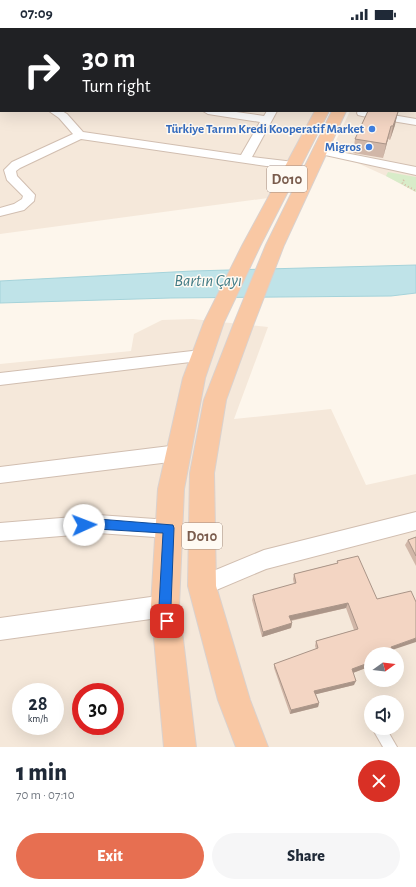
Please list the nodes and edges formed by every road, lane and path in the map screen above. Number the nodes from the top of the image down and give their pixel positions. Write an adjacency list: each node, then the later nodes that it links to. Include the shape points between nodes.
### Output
1 (57, 112): 8 (street)
2 (220, 112): 6 (street)
3 (321, 112): 11 (highway, D010)
4 (339, 112): 9 (highway, D010)
5 (362, 113): 7 (street)
6 (270, 116): 10 (street)
7 (416, 122)
8 (80, 135): 10 (street); 14 (street, via 10,170 12,177 29,195 28,201 19,207)
9 (320, 151): 12 (street); 22 (highway, D010, via 275,245 215,400 202,473)
10 (245, 159): 11 (street)
11 (294, 166): 15 (highway, D010, via 214,322)
12 (413, 175): 13 (path, via 402,182)
13 (416, 191)
14 (0, 212)
15 (202, 356): 16 (street); 17 (highway, D010, via 194,378)
16 (0, 379)
17 (178, 453): 18 (street); 20 (highway, D010, via 171,489)
18 (0, 475)
19 (416, 521): 22 (street, via 264,560)
20 (169, 528): 21 (street, via 98,524); 23 (highway, D010)
21 (0, 532)
22 (202, 586): 27 (highway, D010, via 234,700)
23 (165, 606): 24 (street); 26 (highway, D010)
24 (0, 629)
25 (382, 735): 28 (lane)
26 (180, 747)
27 (252, 747)
28 (390, 747)

